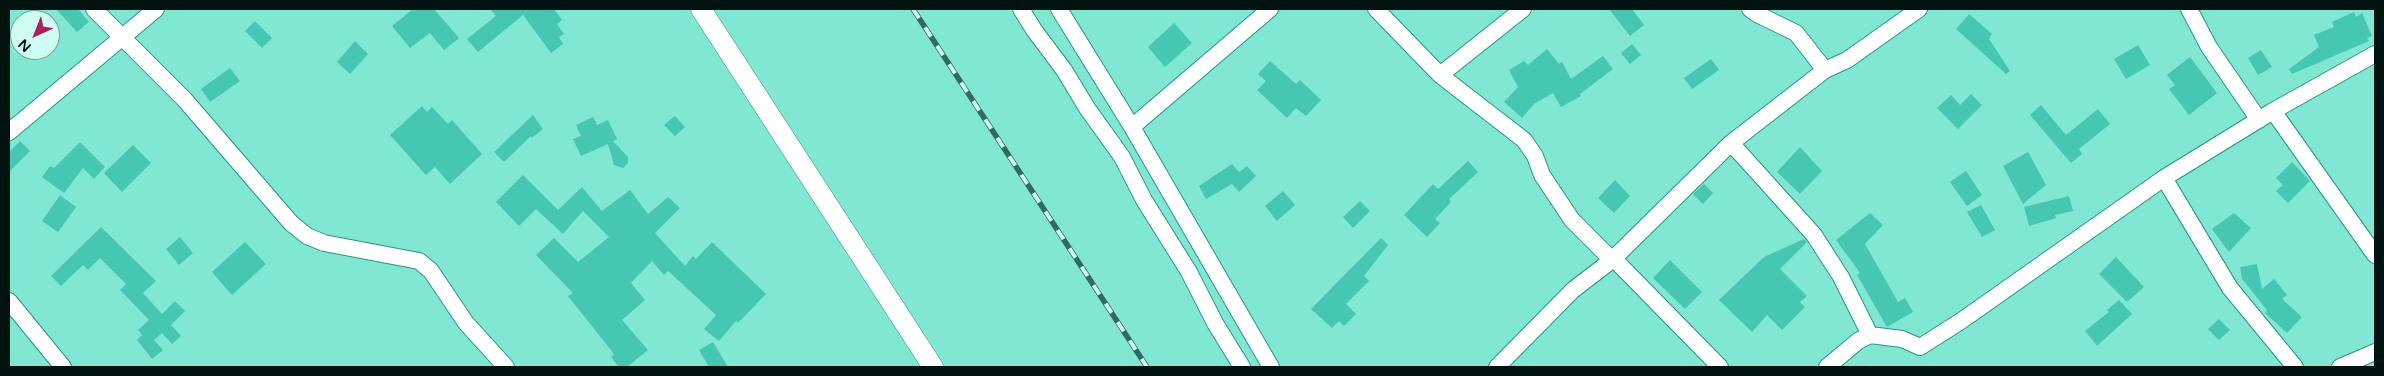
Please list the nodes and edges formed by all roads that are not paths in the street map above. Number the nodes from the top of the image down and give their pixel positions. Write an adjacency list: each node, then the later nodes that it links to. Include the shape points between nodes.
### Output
1 (94, 9): 12 (street)
2 (156, 9): 12 (street)
3 (701, 9): 31 (street)
4 (1020, 9): 32 (street, via 1122,158)
5 (1059, 9): 18 (street)
6 (1270, 9): 18 (street)
7 (1376, 9): 15 (street)
8 (1523, 9): 15 (street)
9 (1750, 9): 14 (street, via 1796,33)
10 (1919, 9): 14 (street, via 1847,60)
11 (2189, 9): 17 (street, via 2209,47)
12 (121, 37): 19 (street); 30 (street, via 185,100 291,223 307,236 324,243 419,261 431,271 466,322)
13 (2375, 54): 16 (street)
14 (1826, 70): 20 (street)
15 (1440, 75): 23 (street, via 1524,140 1542,175 1572,220)
16 (2273, 111): 17 (street); 22 (street)
17 (2259, 120): 21 (street)
18 (1132, 127): 33 (street)
19 (9, 132)
20 (1731, 143): 23 (street); 27 (street, via 1814,235 1841,278)
21 (2164, 178): 27 (street, via 1920,347 1902,338); 37 (street, via 2230,288)
22 (2375, 255)
23 (1612, 260): 34 (street, via 1572,290); 35 (street)
24 (9, 301): 26 (street)
25 (9, 319): 26 (street)
26 (32, 330): 29 (street)
27 (1870, 335): 36 (street)
28 (2375, 352): 38 (street)
29 (64, 367)
30 (506, 367)
31 (933, 367)
32 (1242, 367)
33 (1271, 367)
34 (1497, 367)
35 (1720, 367)
36 (1827, 367)
37 (2295, 367)
38 (2340, 367)

